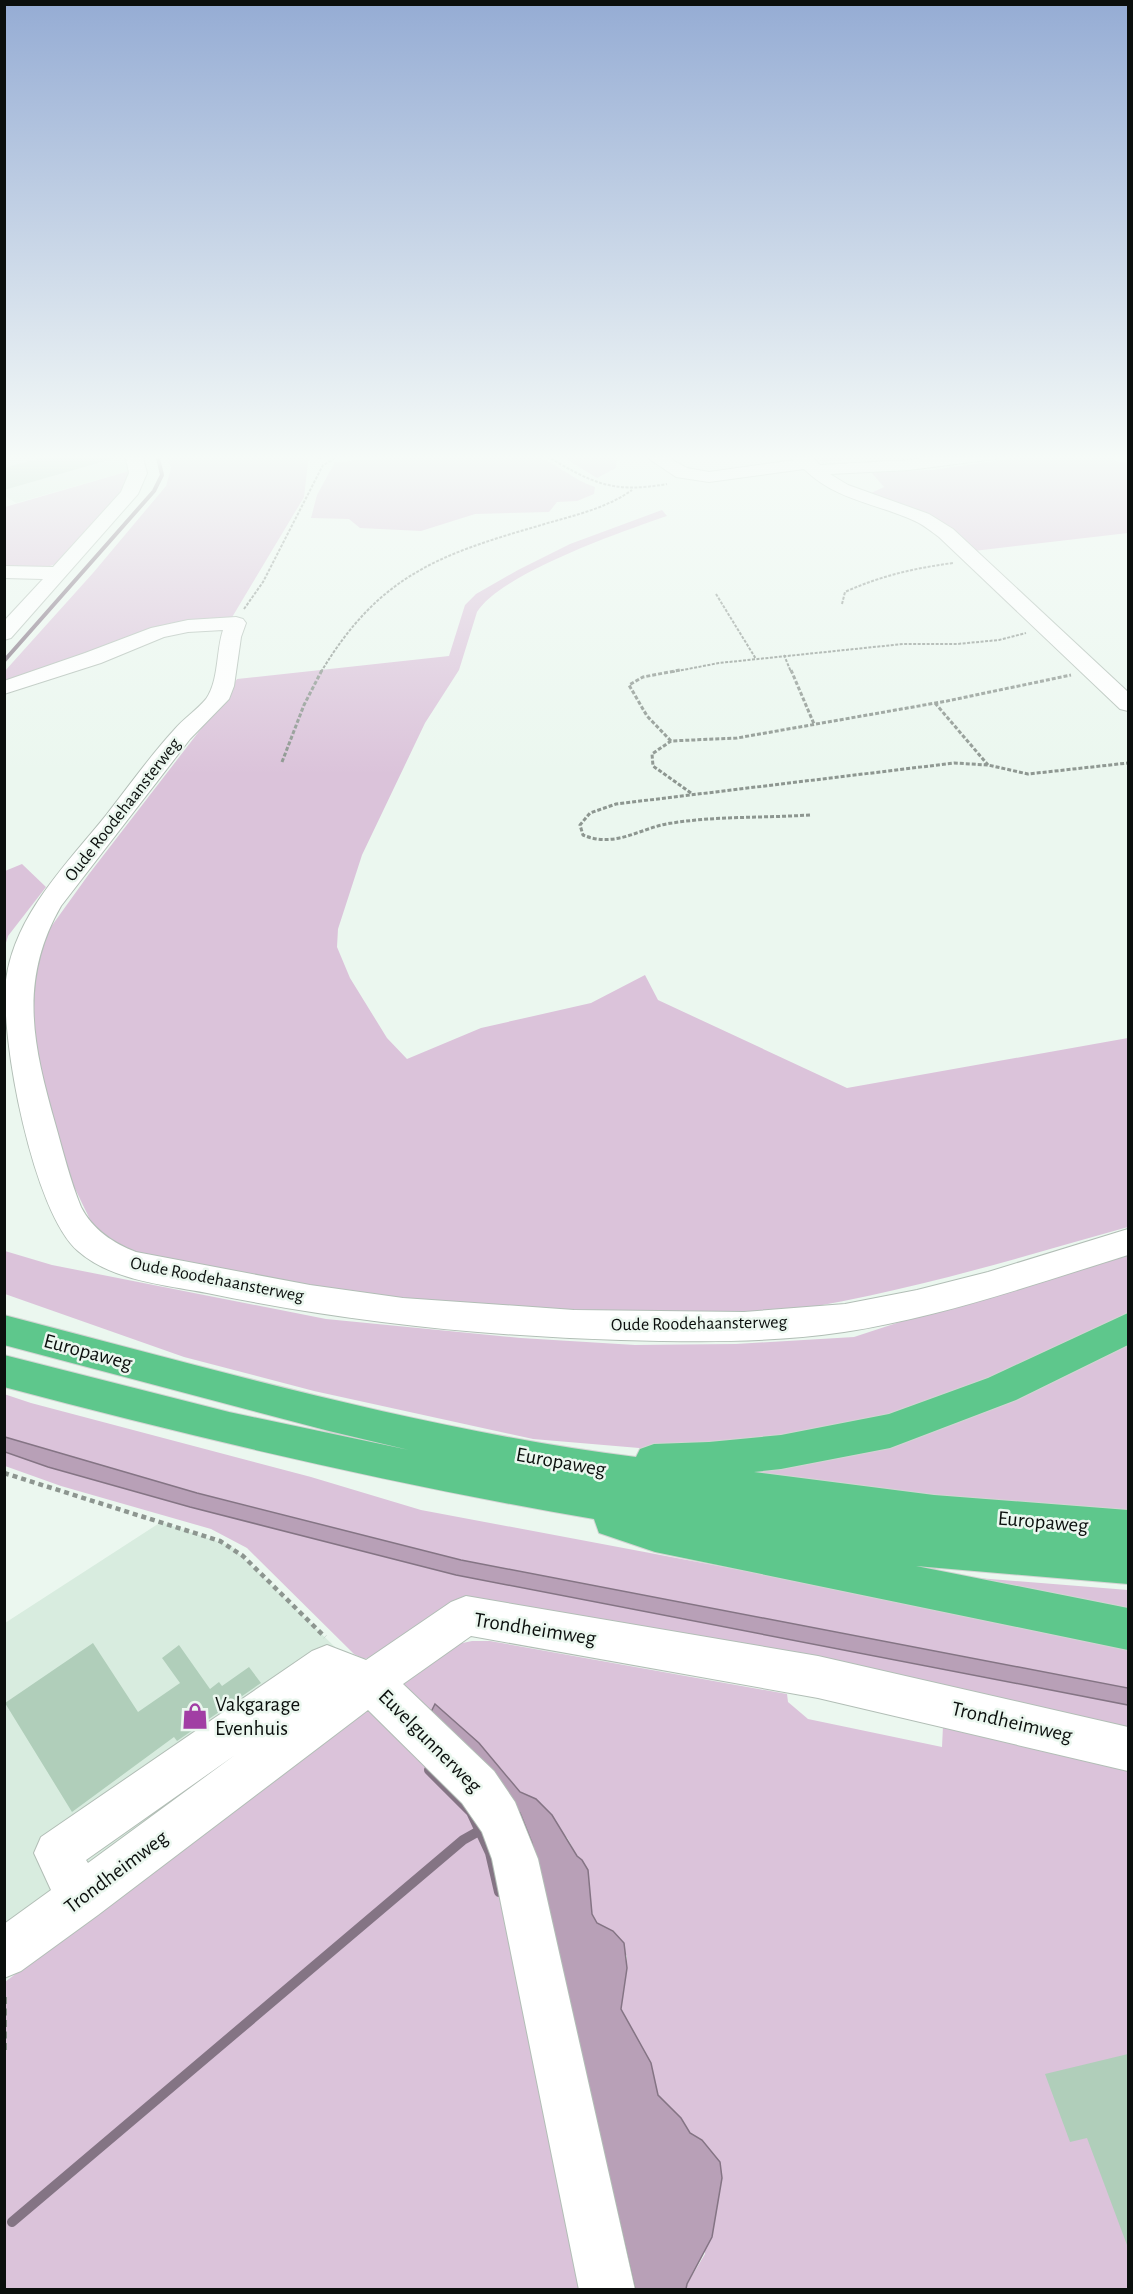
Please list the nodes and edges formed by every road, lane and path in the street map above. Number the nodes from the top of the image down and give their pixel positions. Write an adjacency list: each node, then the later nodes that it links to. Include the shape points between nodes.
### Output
1 (68, 561): 7 (street)
2 (273, 561): 10 (path)
3 (434, 561): 21 (path, via 400,580 349,626 294,724)
4 (966, 561): 9 (path, via 909,569 867,581 845,592)
5 (975, 561): 11 (street)
6 (4, 572): 7 (street)
7 (58, 573): 12 (street)
8 (716, 594): 14 (path)
9 (843, 604)
10 (236, 623): 16 (street, via 158,632); 26 (street, Oude Roodehaansterweg, via 218,699 182,734 49,904 24,958 20,1014 31,1090 58,1191 77,1228 99,1249 134,1265 368,1308 519,1321 697,1327 800,1323 885,1311 1008,1280)
11 (1047, 628): 13 (path, via 999,640); 15 (street)
12 (4, 633)
13 (784, 655): 14 (path); 19 (path)
14 (756, 658): 20 (path, via 643,677 629,685 648,719)
15 (1094, 671): 17 (path); 18 (street)
16 (4, 688)
17 (935, 703): 19 (path); 23 (path)
18 (1128, 704)
19 (814, 724): 20 (path, via 737,738)
20 (671, 741): 24 (path, via 652,754 653,766)
21 (282, 762)
22 (1128, 763): 23 (path, via 1028,774)
23 (988, 765): 24 (path, via 954,763)
24 (692, 793): 25 (path, via 616,804 590,813 580,825 583,835 595,840 630,837 670,823)
25 (810, 815)
26 (1128, 1242)
27 (1128, 1328): 30 (highway, via 991,1393 890,1431 781,1452)
28 (4, 1330): 30 (highway, Europaweg, via 329,1415)
29 (4, 1371): 32 (highway, Europaweg, via 306,1446)
30 (584, 1468): 33 (highway, Europaweg, via 934,1513)
31 (4, 1473): 36 (path, via 220,1541 243,1556)
32 (495, 1482): 34 (highway, Europaweg, via 719,1521 941,1550); 35 (highway, via 655,1533)
33 (1128, 1528)
34 (1128, 1565)
35 (1128, 1629)
36 (328, 1640)
37 (370, 1682): 38 (street, Trondheimweg, via 466,1616 818,1677); 39 (street, Trondheimweg, via 327,1665 57,1852 81,1898); 42 (street, Euvelgunnerweg, via 478,1787 508,1838)
38 (1128, 1749)
39 (4, 1954)
40 (4, 1997): 41 (path)
41 (4, 2052)
42 (607, 2289)

